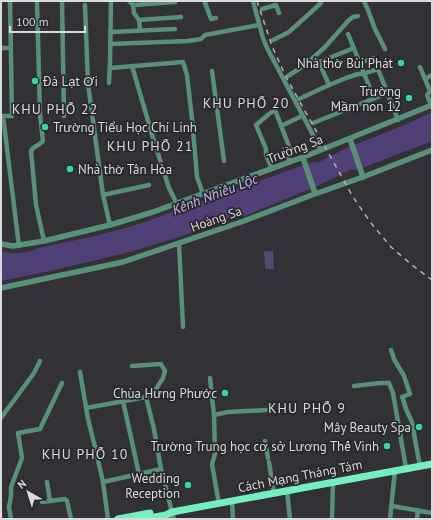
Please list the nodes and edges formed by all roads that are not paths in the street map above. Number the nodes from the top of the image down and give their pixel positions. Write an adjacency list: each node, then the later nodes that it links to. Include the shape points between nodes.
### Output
1 (10, 1): 26 (street)
2 (38, 1): 64 (street, via 40,115 43,139 31,151 36,205)
3 (62, 1): 45 (street)
4 (110, 1): 21 (street)
5 (206, 1): 16 (street, via 211,19)
6 (252, 1): 18 (street)
7 (364, 1): 28 (street)
8 (175, 2): 10 (street)
9 (321, 2): 23 (street, via 289,32)
10 (131, 3): 17 (street)
11 (85, 5): 61 (street, via 88,84)
12 (262, 9): 13 (street, via 276,5)
13 (279, 13)
14 (358, 16): 36 (street, via 348,21 325,47)
15 (181, 17): 17 (street)
16 (216, 18)
17 (139, 20): 20 (street)
18 (259, 26): 24 (street, via 205,35 201,39 188,41); 46 (street, via 272,58)
19 (175, 29): 20 (street)
20 (140, 30): 21 (street)
21 (110, 32): 24 (street)
22 (348, 34): 27 (street)
23 (273, 40)
24 (110, 44): 33 (street)
25 (1, 48): 26 (street)
26 (10, 48): 67 (street, via 12,116 3,116)
27 (354, 48): 30 (street); 40 (street, via 320,62)
28 (385, 49)
29 (373, 58): 30 (street)
30 (360, 63): 35 (street)
31 (132, 66): 33 (street); 60 (street, via 183,62 197,178); 62 (street, via 168,188)
32 (420, 67): 38 (street)
33 (110, 68): 39 (street)
34 (212, 71): 53 (street)
35 (365, 74): 40 (street, via 358,74); 41 (street, via 378,69); 43 (street)
36 (288, 76)
37 (432, 76): 38 (street)
38 (425, 78): 44 (street, via 430,91 427,95)
39 (108, 83)
40 (329, 85): 42 (street)
41 (388, 93): 43 (street); 47 (street)
42 (299, 98)
43 (374, 98): 48 (street)
44 (432, 105): 47 (street, Trường Sa)
45 (64, 116)
46 (302, 116): 49 (street); 51 (street)
47 (398, 120): 50 (street, Trường Sa)
48 (313, 123)
49 (281, 126): 55 (street, via 289,146 285,148); 56 (street, via 275,110 256,125)
50 (353, 141): 51 (street, Trường Sa); 57 (street)
51 (321, 150): 54 (street, Trường Sa)
52 (432, 150): 57 (street, Hoàng Sa)
53 (224, 161)
54 (302, 161): 55 (street, Trường Sa); 59 (street)
55 (290, 162): 56 (street, Trường Sa)
56 (272, 169): 60 (street, Trường Sa)
57 (364, 176): 59 (street, Hoàng Sa)
58 (149, 185): 61 (street)
59 (313, 192): 65 (street, Hoàng Sa, via 244,221)
60 (203, 194): 62 (street, Trường Sa)
61 (104, 195): 63 (street)
62 (177, 204): 63 (street, Trường Sa)
63 (110, 225): 64 (street, Trường Sa)
64 (44, 241): 67 (street, Trường Sa)
65 (179, 243): 68 (street, Hoàng Sa, via 115,264); 69 (street)
66 (1, 244): 67 (street, Trường Sa)
67 (19, 246)
68 (1, 288)
69 (183, 327)
70 (391, 350): 85 (street, via 410,393 402,397 412,422)
71 (40, 361): 82 (street)
72 (132, 366): 77 (street, via 161,364 165,371 156,389)
73 (80, 372): 79 (street)
74 (210, 378): 81 (street)
75 (62, 383): 103 (street, via 40,428 18,432 22,458 10,487)
76 (354, 386): 86 (street, via 389,383)
77 (146, 397): 78 (street); 87 (street)
78 (124, 401): 79 (street); 89 (street)
79 (86, 408): 91 (street)
80 (266, 410): 81 (street)
81 (214, 415): 98 (street, via 215,454 212,464)
82 (1, 418)
83 (265, 441): 94 (street)
84 (432, 464): 85 (main road, Cách Mạng Tháng Tám)
85 (420, 466): 86 (main road, Cách Mạng Tháng Tám)
86 (406, 468): 88 (main road, Cách Mạng Tháng Tám)
87 (161, 469): 89 (street); 102 (street)
88 (395, 470): 92 (main road, Cách Mạng Tháng Tám); 99 (street)
89 (139, 474): 91 (street)
90 (47, 482): 95 (street)
91 (103, 482): 105 (street)
92 (333, 482): 93 (main road, Cách Mạng Tháng Tám); 110 (street)
93 (287, 491): 94 (main road, Cách Mạng Tháng Tám); 109 (street)
94 (274, 494): 96 (main road, Cách Mạng Tháng Tám)
95 (50, 501): 97 (street); 104 (street, via 65,499)
96 (232, 501): 98 (main road, Cách Mạng Tháng Tám); 108 (street)
97 (42, 502)
98 (219, 504): 102 (main road, Cách Mạng Tháng Tám)
99 (392, 506): 100 (street); 111 (street)
100 (418, 510): 101 (street); 112 (street)
101 (432, 513)
102 (172, 516): 106 (main road, Cách Mạng Tháng Tám, via 167,510); 107 (main road, Cách Mạng Tháng Tám)
103 (11, 519)
104 (71, 519)
105 (108, 519)
106 (118, 519)
107 (144, 519)
108 (233, 519)
109 (290, 519)
110 (332, 519)
111 (390, 519)
112 (417, 519)

